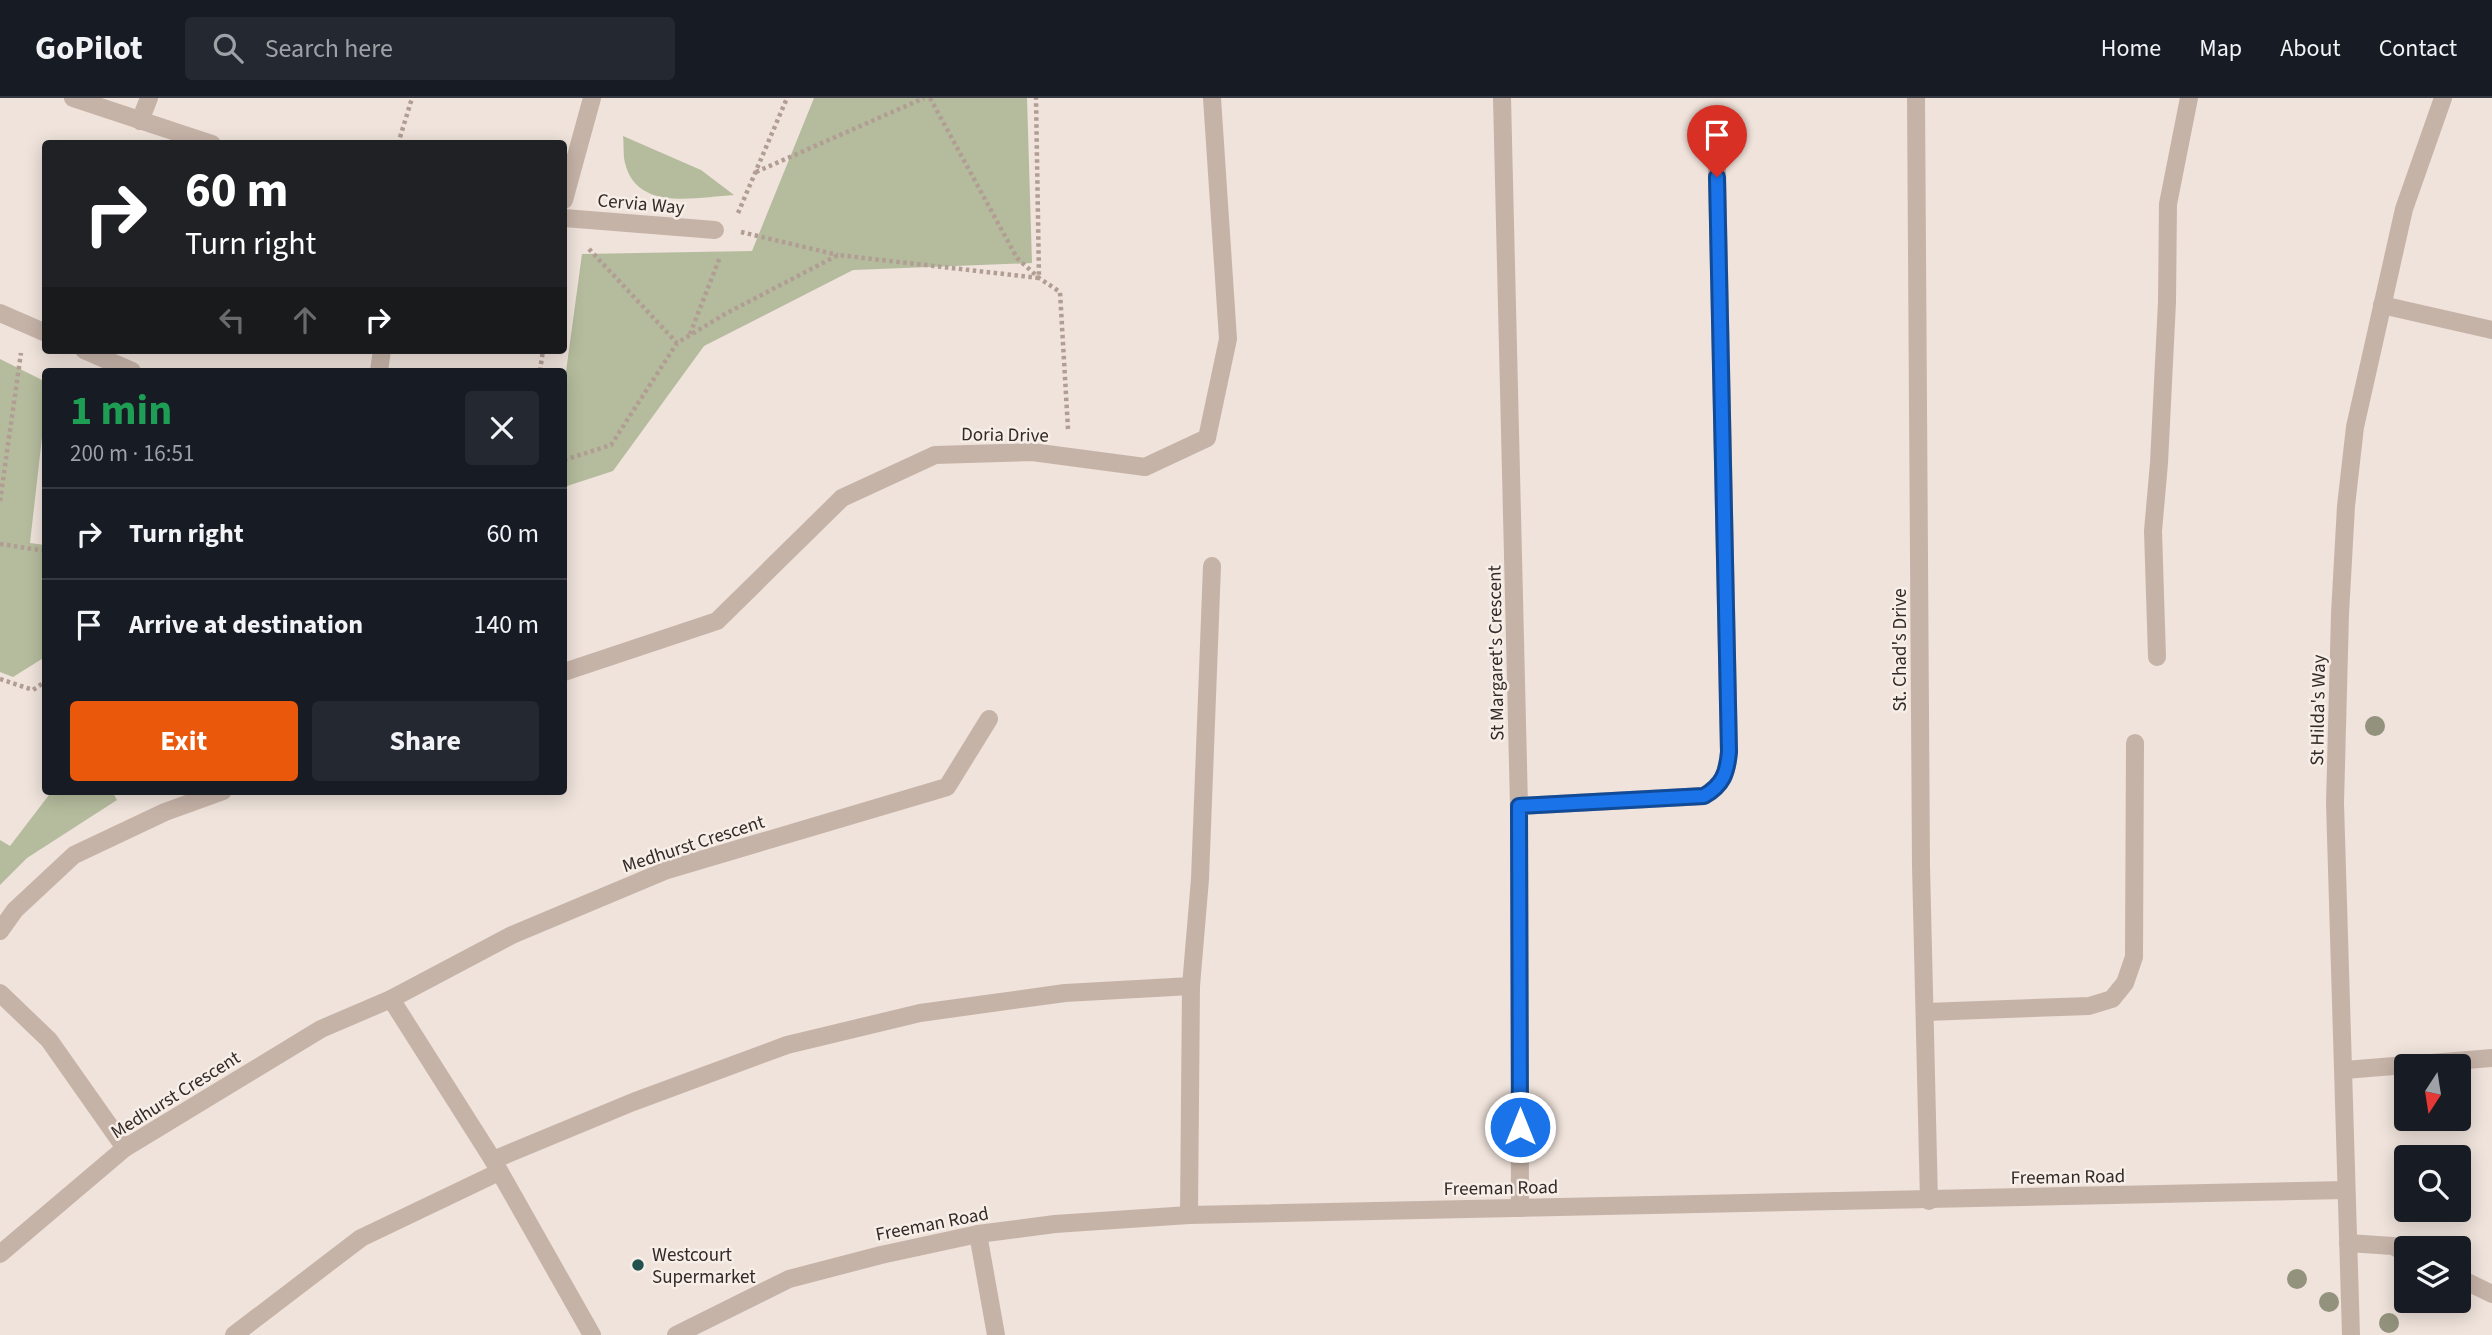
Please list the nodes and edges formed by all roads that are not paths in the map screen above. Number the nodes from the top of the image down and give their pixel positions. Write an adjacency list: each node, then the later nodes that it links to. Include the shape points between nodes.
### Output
1 (73, 98): 9 (street)
2 (149, 98): 9 (street)
3 (592, 98): 12 (street)
4 (1212, 98): 23 (street, Doria Drive, via 1228,340 1206,438 1144,467 1032,452 934,455 842,498 717,621)
5 (1503, 98): 27 (street, St Margaret's Crescent)
6 (1916, 98): 32 (street, St. Chad's Drive)
7 (2189, 98): 22 (street, via 2168,204 2153,531)
8 (2443, 98): 15 (street, St Hilda's Way, via 2403,209)
9 (140, 121): 11 (street)
10 (1716, 122): 27 (street, via 1727,772 1717,788 1704,796)
11 (199, 140)
12 (567, 189)
13 (567, 218): 14 (street, Cervia Way)
14 (723, 230)
15 (2382, 305): 17 (street); 34 (street, St Hilda's Way, via 2355,427 2340,614 2335,803)
16 (0, 313): 18 (street)
17 (2492, 330)
18 (42, 331)
19 (93, 354): 20 (street)
20 (125, 368)
21 (1212, 566): 29 (street, via 1200,879)
22 (2157, 657)
23 (567, 671)
24 (989, 719): 31 (street, Medhurst Crescent, via 947,787 667,870 512,935)
25 (2135, 743): 32 (street, via 2134,957 2125,983 2112,999 2089,1006)
26 (212, 795): 28 (street, via 74,855 15,910)
27 (1519, 806): 39 (street, St Margaret's Crescent)
28 (0, 932)
29 (1191, 986): 36 (street, via 1065,993 920,1013 787,1045 633,1102); 40 (street)
30 (0, 993): 35 (street, via 49,1041)
31 (391, 999): 35 (street, Medhurst Crescent, via 321,1029); 36 (street)
32 (1926, 1012): 38 (street, St. Chad's Drive)
33 (2492, 1058): 34 (street)
34 (2345, 1070): 37 (street, St Hilda's Way)
35 (125, 1148): 44 (street, Medhurst Crescent)
36 (496, 1166): 47 (street, via 361,1238); 48 (street)
37 (2346, 1190): 38 (street, Freeman Road); 42 (street, St Hilda's Way)
38 (1929, 1201): 39 (street, Freeman Road)
39 (1520, 1208): 40 (street, Freeman Road)
40 (1189, 1215): 41 (street, Freeman Road)
41 (978, 1234): 49 (street, Freeman Road, via 789,1279); 50 (street)
42 (2348, 1243): 43 (street); 51 (street, St Hilda's Way)
43 (2394, 1247)
44 (0, 1254)
45 (2471, 1284): 46 (street)
46 (2492, 1294)
47 (233, 1335)
48 (592, 1335)
49 (676, 1335)
50 (996, 1335)
51 (2351, 1335)

